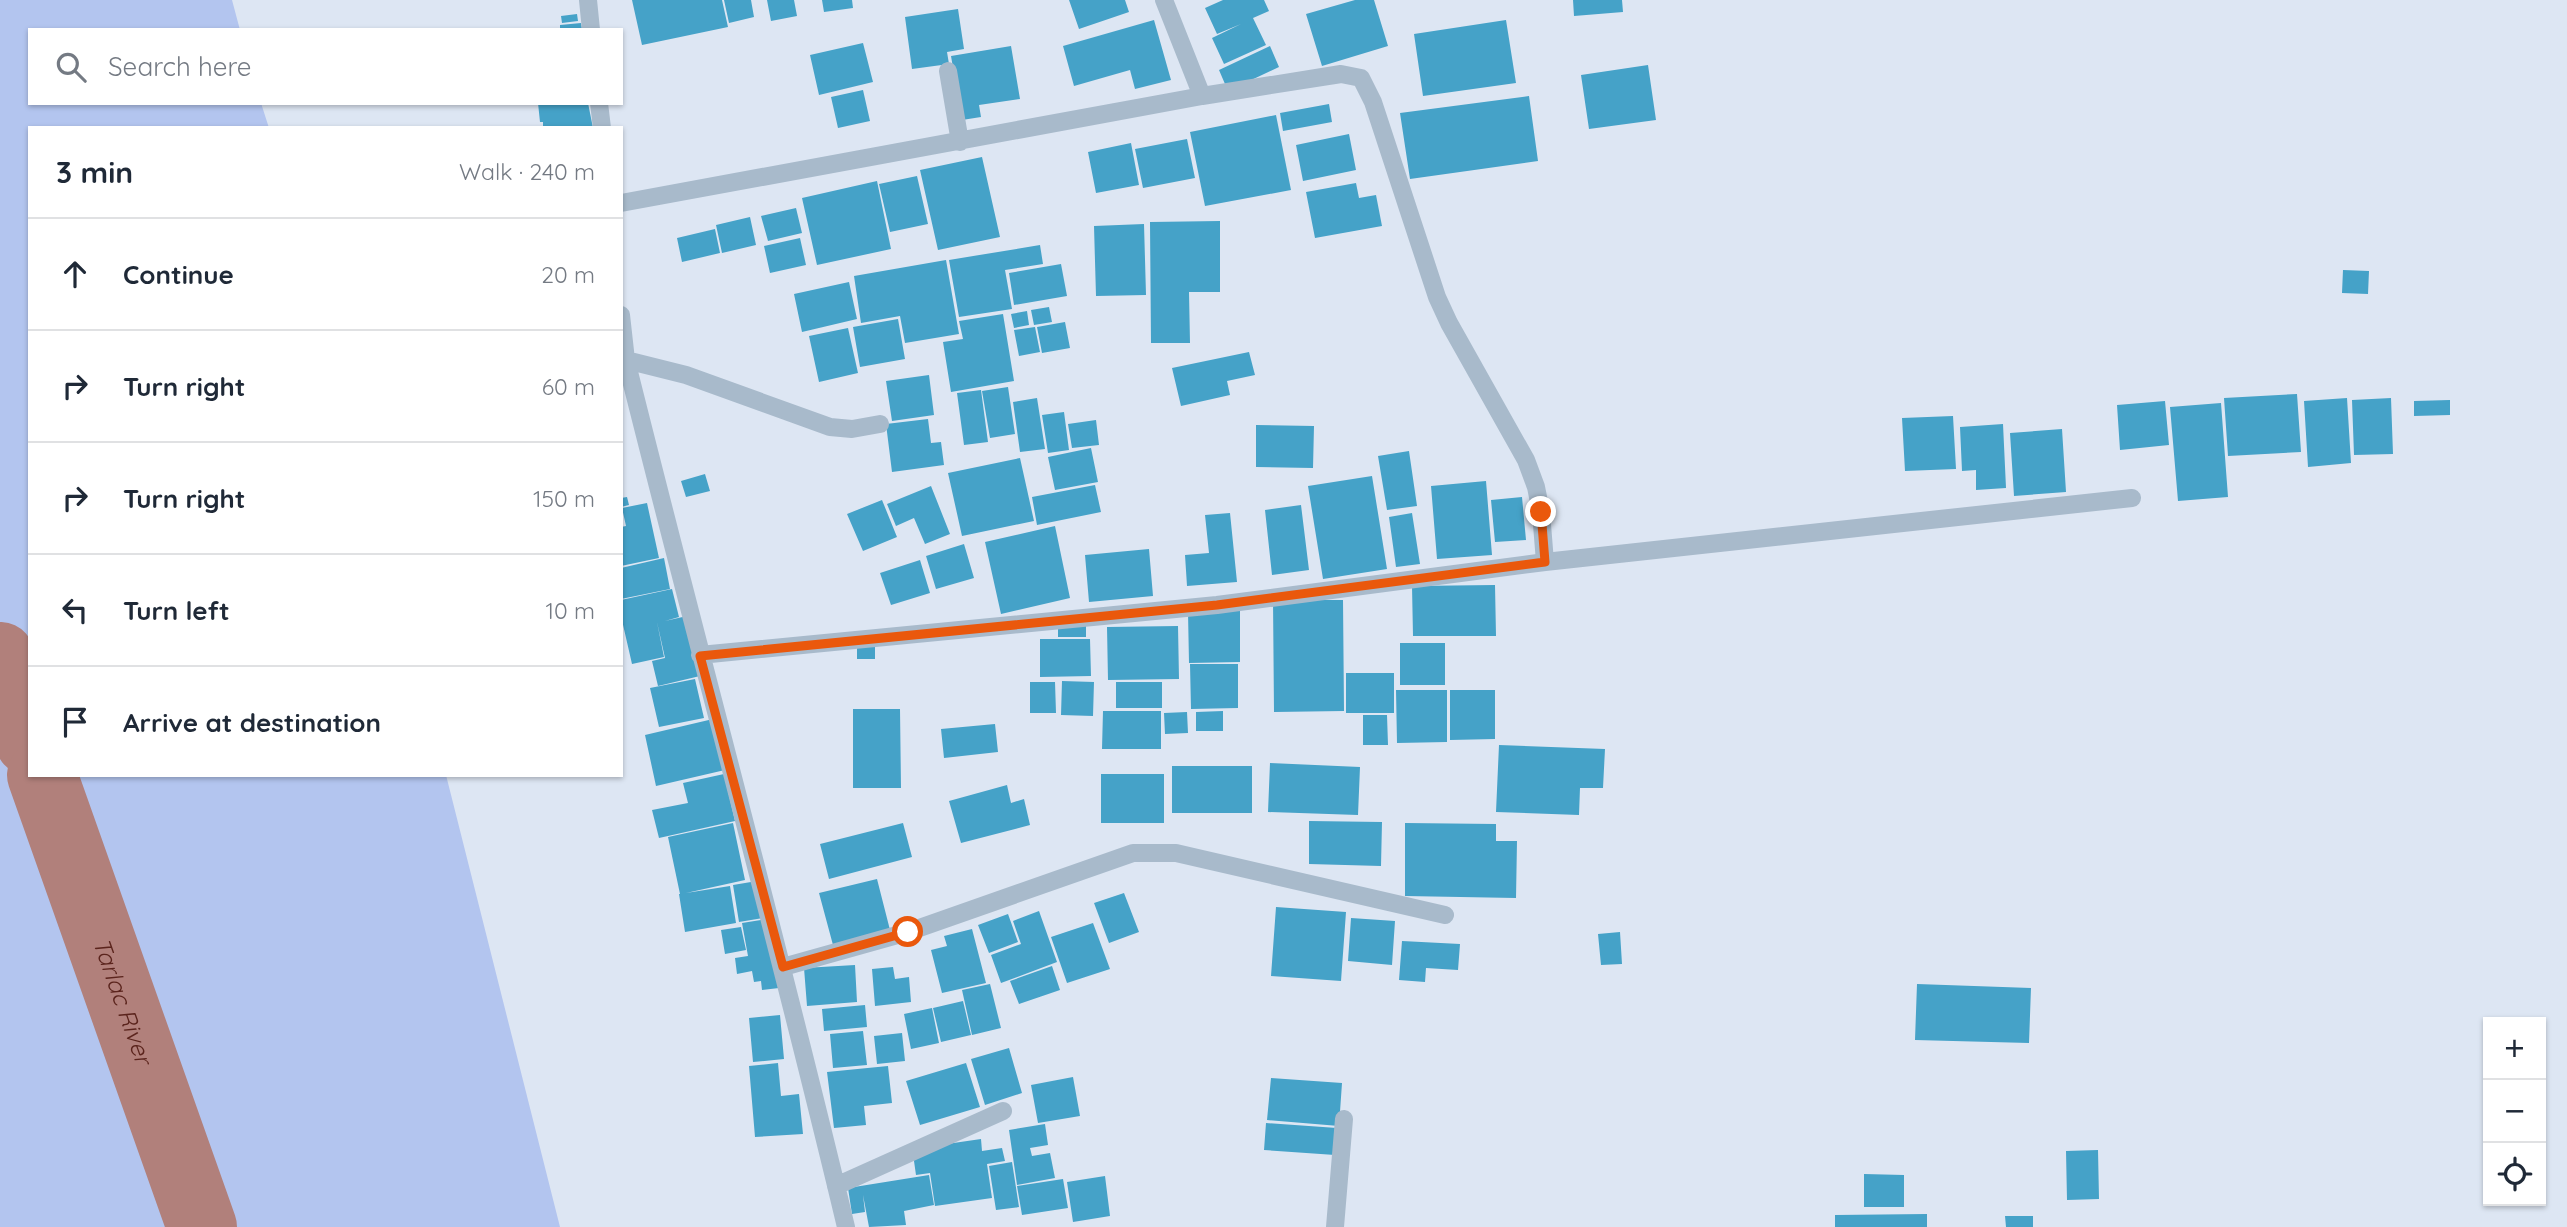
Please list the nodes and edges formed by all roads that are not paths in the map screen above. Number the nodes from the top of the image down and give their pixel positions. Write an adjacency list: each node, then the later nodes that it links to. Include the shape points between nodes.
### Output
1 (587, 0): 3 (street)
2 (1164, 0): 5 (street)
3 (591, 28)
4 (948, 71): 8 (street)
5 (1202, 96): 8 (street); 14 (street, via 1341,74 1361,78 1437,297 1525,460 1541,512)
6 (599, 105): 7 (street)
7 (602, 126)
8 (960, 142): 9 (street)
9 (623, 203)
10 (623, 333): 11 (street)
11 (626, 360): 12 (street, via 686,375 830,427); 15 (street)
12 (880, 424)
13 (2132, 498): 14 (street)
14 (1545, 562): 15 (street, via 1217,605)
15 (700, 656): 17 (street)
16 (1445, 915): 17 (street, via 1175,853 1133,853 908,932)
17 (783, 967): 20 (street)
18 (1003, 1111): 20 (street)
19 (1344, 1119): 22 (street)
20 (836, 1186): 21 (street)
21 (846, 1227)
22 (1335, 1227)

